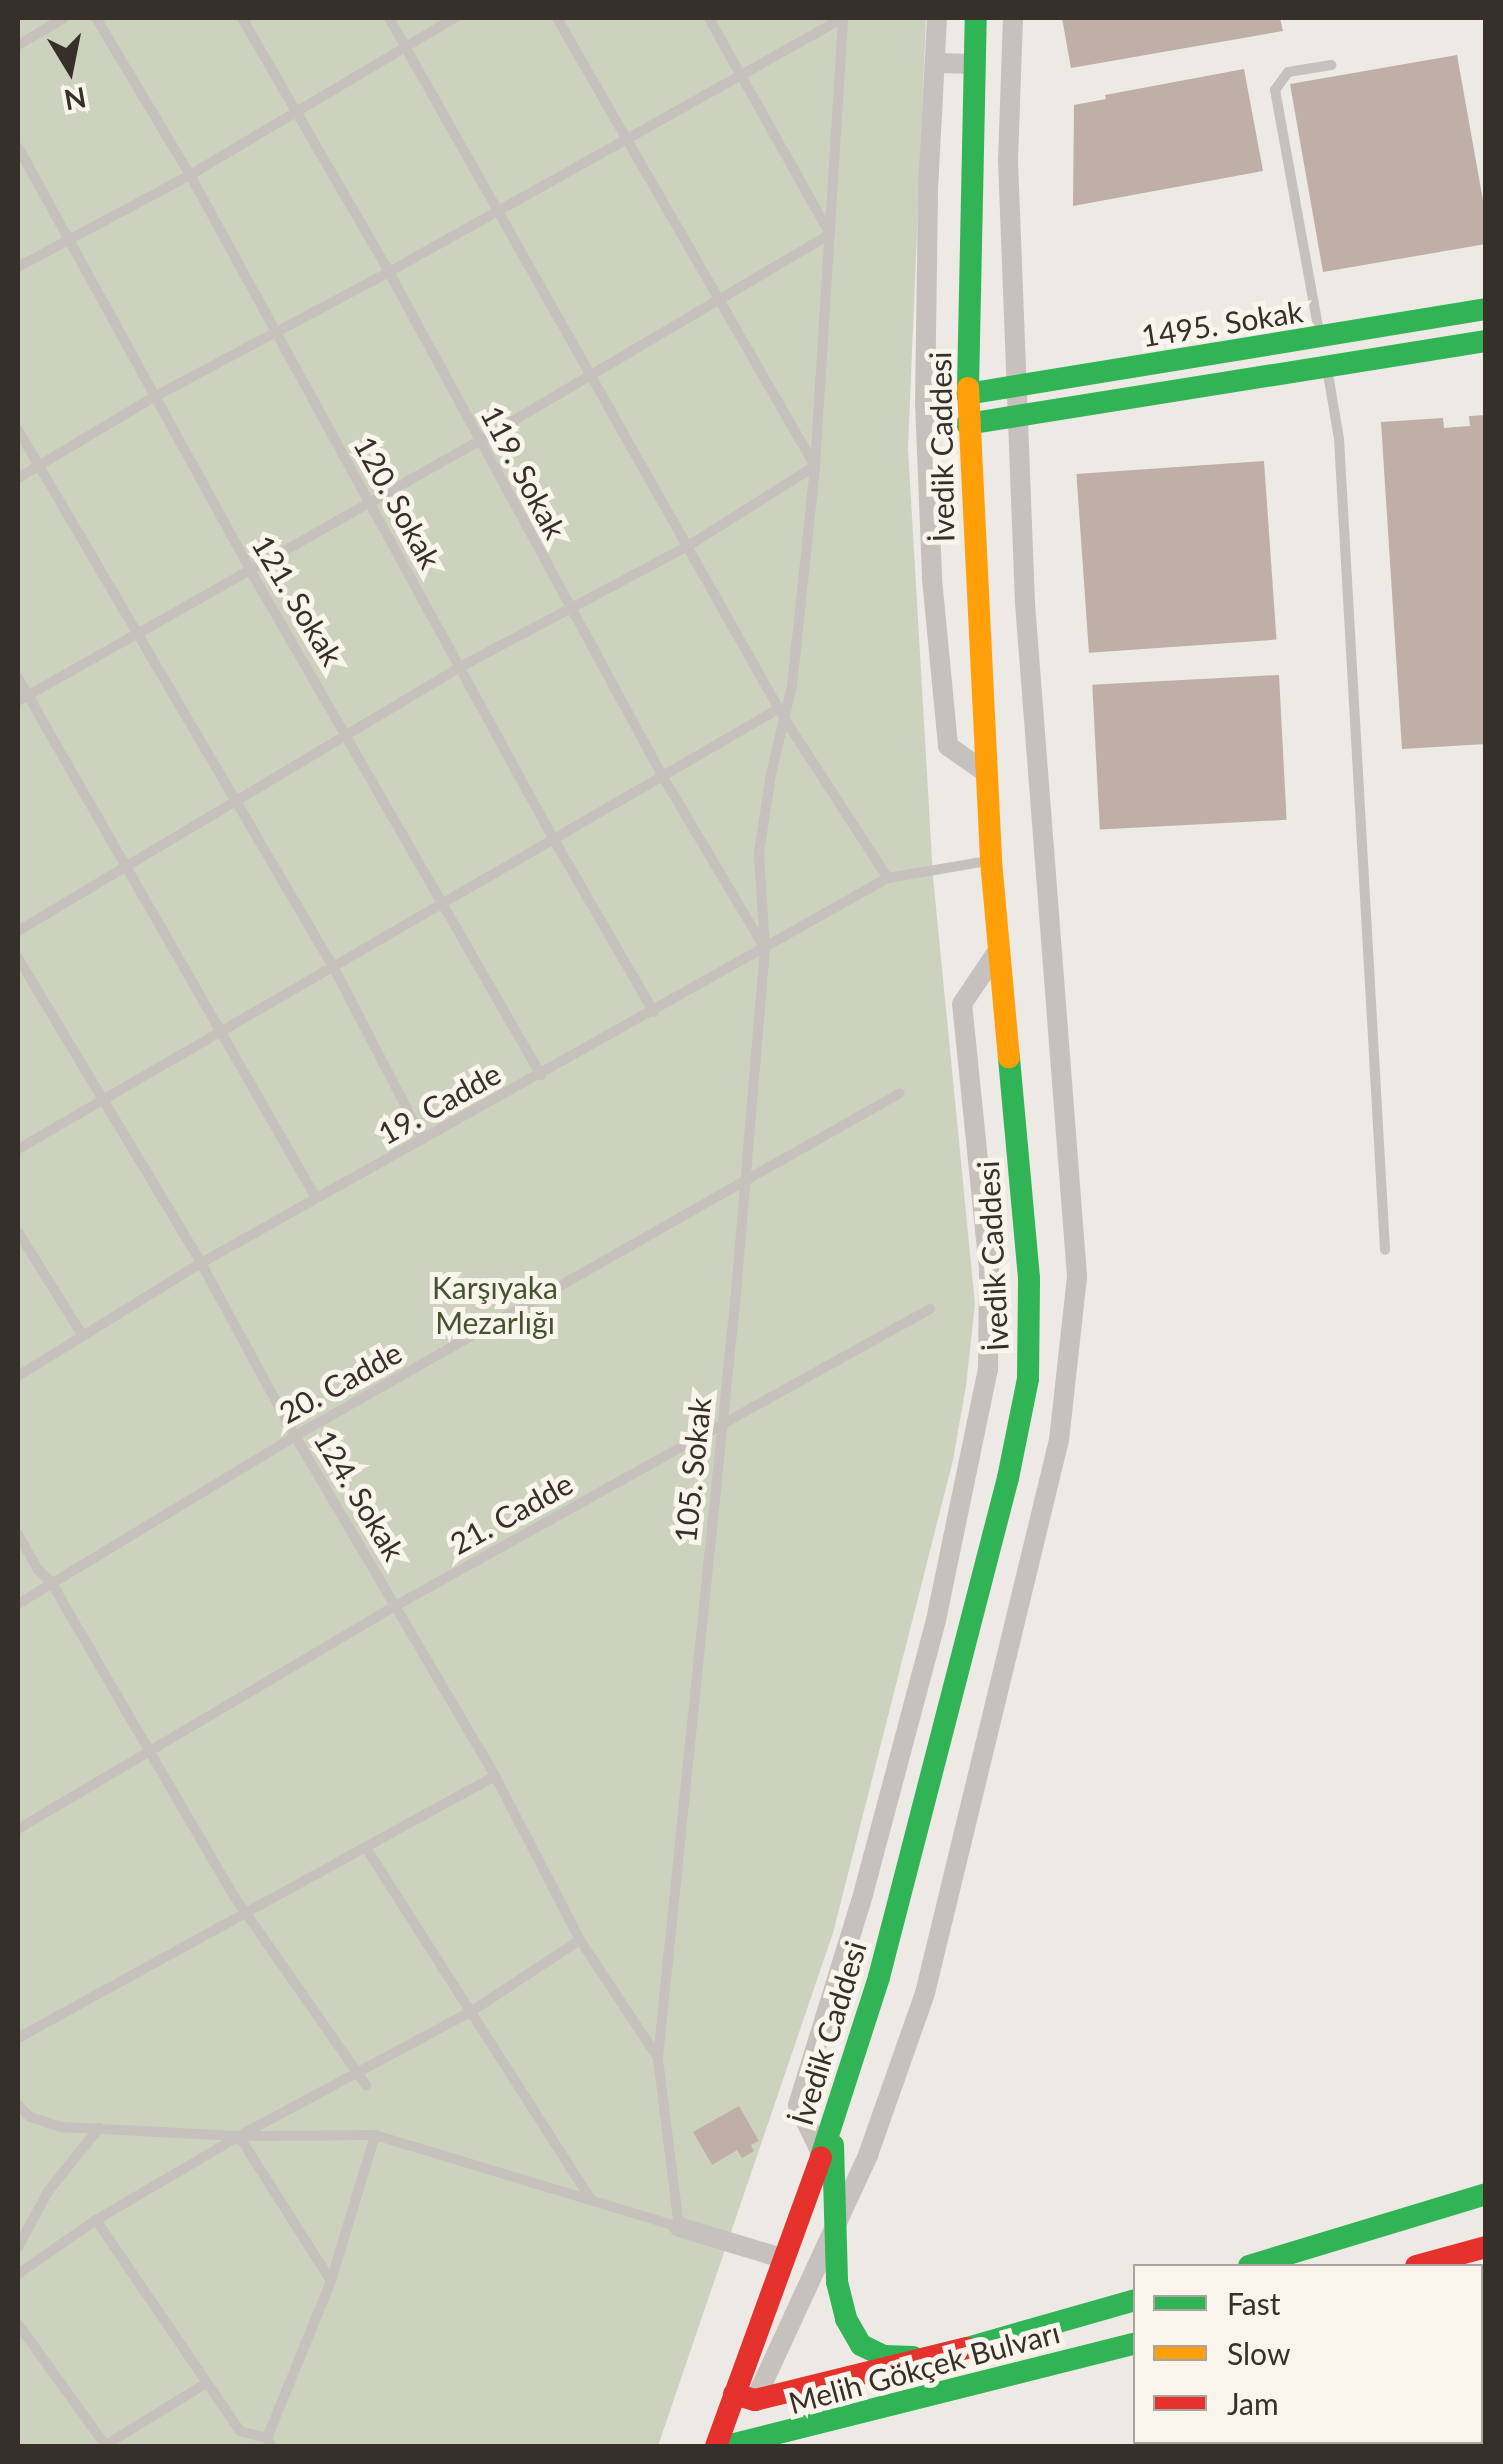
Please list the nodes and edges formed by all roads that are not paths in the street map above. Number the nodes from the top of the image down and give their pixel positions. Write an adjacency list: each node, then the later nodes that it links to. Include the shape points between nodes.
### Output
1 (96, 18): 21 (lane, 120. Sokak)
2 (242, 18): 18 (lane, 119. Sokak)
3 (389, 18): 13 (lane)
4 (454, 18): 13 (lane)
5 (556, 18): 19 (lane)
6 (708, 18): 17 (lane)
7 (843, 18): 17 (lane); 23 (lane, 105. Sokak)
8 (937, 18): 14 (street)
9 (976, 18): 15 (main road, İvedik Caddesi)
10 (1013, 18): 34 (street, via 1008,161)
11 (57, 19): 12 (lane)
12 (18, 45)
13 (407, 48): 18 (lane); 22 (lane)
14 (934, 63): 15 (street); 54 (street, via 925,402 932,580 948,746)
15 (974, 64): 35 (main road, İvedik Caddesi)
16 (1331, 64): 30 (lane, via 1288,72 1275,90)
17 (741, 72): 19 (lane); 23 (lane)
18 (298, 112): 21 (lane); 26 (lane, 119. Sokak)
19 (625, 138): 22 (lane); 27 (lane)
20 (18, 147): 24 (lane, 121. Sokak)
21 (190, 176): 24 (lane); 29 (lane, 120. Sokak)
22 (499, 210): 26 (lane); 33 (lane)
23 (830, 234): 27 (lane); 42 (lane, 105. Sokak)
24 (70, 240): 25 (lane); 36 (lane, 121. Sokak)
25 (18, 267)
26 (389, 272): 29 (lane); 40 (lane, 119. Sokak)
27 (718, 300): 33 (lane); 42 (lane)
28 (1486, 310): 30 (main road, 1495. Sokak)
29 (278, 332): 36 (lane); 44 (lane, 120. Sokak)
30 (1321, 338): 32 (lane); 34 (main road, 1495. Sokak)
31 (1486, 340): 32 (main road, 1495. Sokak)
32 (1327, 368): 37 (main road, 1495. Sokak); 77 (lane, via 1339,439)
33 (588, 374): 40 (lane); 45 (lane)
34 (1015, 386): 35 (main road, 1495. Sokak); 37 (street)
35 (967, 394): 38 (main road, İvedik Caddesi)
36 (154, 397): 41 (lane); 46 (lane, 121. Sokak)
37 (1016, 416): 38 (main road, 1495. Sokak); 108 (street, via 1077,1276 1059,1440 972,1809 925,1992 868,2156)
38 (967, 424): 54 (main road, İvedik Caddesi)
39 (18, 430): 41 (lane)
40 (479, 441): 44 (lane); 47 (lane, 119. Sokak)
41 (38, 465): 43 (lane); 48 (lane)
42 (815, 466): 45 (lane); 52 (lane, 105. Sokak, via 792,686)
43 (18, 478)
44 (368, 502): 46 (lane); 49 (lane, 120. Sokak)
45 (688, 546): 47 (lane); 52 (lane)
46 (249, 568): 48 (lane); 53 (lane, 121. Sokak)
47 (570, 610): 49 (lane); 55 (lane, 119. Sokak)
48 (137, 633): 51 (lane); 56 (lane)
49 (462, 666): 53 (lane); 57 (lane, 120. Sokak)
50 (18, 678): 51 (lane)
51 (22, 698): 59 (lane)
52 (782, 713): 55 (lane); 60 (lane); 63 (lane, 105. Sokak, via 759,853)
53 (347, 733): 56 (lane); 61 (lane, 121. Sokak)
54 (985, 772): 58 (main road, İvedik Caddesi)
55 (663, 777): 57 (lane); 63 (lane, 119. Sokak)
56 (233, 800): 59 (lane); 66 (lane)
57 (553, 838): 61 (lane); 67 (lane, 120. Sokak)
58 (990, 861): 60 (lane); 64 (main road, İvedik Caddesi)
59 (123, 865): 62 (lane); 68 (lane)
60 (888, 878): 63 (lane, 19. Cadde)
61 (443, 902): 66 (lane); 69 (lane, 121. Sokak)
62 (18, 930)
63 (766, 949): 67 (lane, 19. Cadde); 74 (lane, 105. Sokak)
64 (998, 952): 100 (main road, İvedik Caddesi, via 1029,1278 1028,1378 879,1977); 104 (street, via 962,1004 989,1269 988,1370 936,1620 862,1902 798,2105)
65 (18, 958): 71 (lane, 124. Sokak)
66 (335, 970): 68 (lane); 72 (lane)
67 (654, 1012): 69 (lane, 19. Cadde)
68 (220, 1035): 71 (lane); 75 (lane)
69 (541, 1075): 72 (lane, 19. Cadde)
70 (900, 1093): 74 (lane, 20. Cadde)
71 (103, 1100): 73 (lane); 78 (lane, 124. Sokak)
72 (423, 1140): 75 (lane, 19. Cadde)
73 (18, 1149)
74 (744, 1183): 82 (lane, 105. Sokak); 83 (lane, 20. Cadde)
75 (316, 1198): 78 (lane, 19. Cadde)
76 (18, 1232): 80 (lane)
77 (1385, 1250)
78 (201, 1264): 80 (lane, 19. Cadde); 83 (lane, 124. Sokak)
79 (930, 1308): 82 (lane, 21. Cadde)
80 (83, 1336): 81 (lane, 19. Cadde)
81 (18, 1376)
82 (722, 1421): 87 (lane, 21. Cadde); 96 (lane, 105. Sokak)
83 (295, 1436): 85 (lane, 20. Cadde); 87 (lane, 124. Sokak)
84 (18, 1534): 85 (lane)
85 (51, 1582): 86 (lane, 20. Cadde); 88 (lane)
86 (18, 1604)
87 (397, 1605): 88 (lane, 21. Cadde); 89 (lane, 124. Sokak)
88 (148, 1753): 90 (lane, 21. Cadde); 92 (lane)
89 (495, 1776): 91 (lane); 93 (lane, 124. Sokak)
90 (18, 1829)
91 (366, 1848): 92 (lane); 94 (lane)
92 (249, 1913): 95 (lane); 97 (lane)
93 (580, 1940): 94 (lane); 96 (lane, 124. Sokak)
94 (472, 2012): 97 (lane); 106 (lane)
95 (18, 2038)
96 (658, 2058): 109 (lane, 105. Sokak)
97 (358, 2074): 98 (lane); 103 (lane)
98 (366, 2084)
99 (18, 2104): 101 (lane, via 30,2117)
100 (832, 2122): 104 (main road, İvedik Caddesi); 108 (main road)
101 (99, 2128): 103 (lane); 110 (lane, via 49,2190)
102 (375, 2135): 103 (lane); 106 (lane); 116 (lane)
103 (239, 2136): 107 (lane); 116 (lane)
104 (822, 2155): 112 (main road, İvedik Caddesi)
105 (1486, 2194): 113 (main road)
106 (591, 2200): 109 (lane)
107 (96, 2220): 115 (lane); 121 (lane)
108 (835, 2226): 120 (main road, via 836,2282 861,2345 884,2356); 122 (street)
109 (679, 2227): 112 (street)
110 (18, 2246)
111 (1486, 2248): 114 (main road)
112 (785, 2259): 122 (main road, İvedik Caddesi)
113 (1256, 2264)
114 (1424, 2264)
115 (18, 2274)
116 (331, 2281): 125 (lane)
117 (1133, 2301): 120 (main road, Melih Gökçek Bulvarı)
118 (18, 2324): 126 (lane)
119 (1133, 2344): 123 (main road, Melih Gökçek Bulvarı)
120 (932, 2358): 122 (main road, Melih Gökçek Bulvarı)
121 (205, 2384): 125 (lane, via 240,2431); 126 (lane)
122 (745, 2397): 127 (main road, İvedik Caddesi); 129 (main road)
123 (936, 2397): 124 (main road); 129 (main road, Melih Gökçek Bulvarı)
124 (840, 2440)
125 (269, 2442)
126 (105, 2446)
127 (716, 2446)
128 (727, 2446): 129 (main road, Melih Gökçek Bulvarı)
129 (741, 2446)

